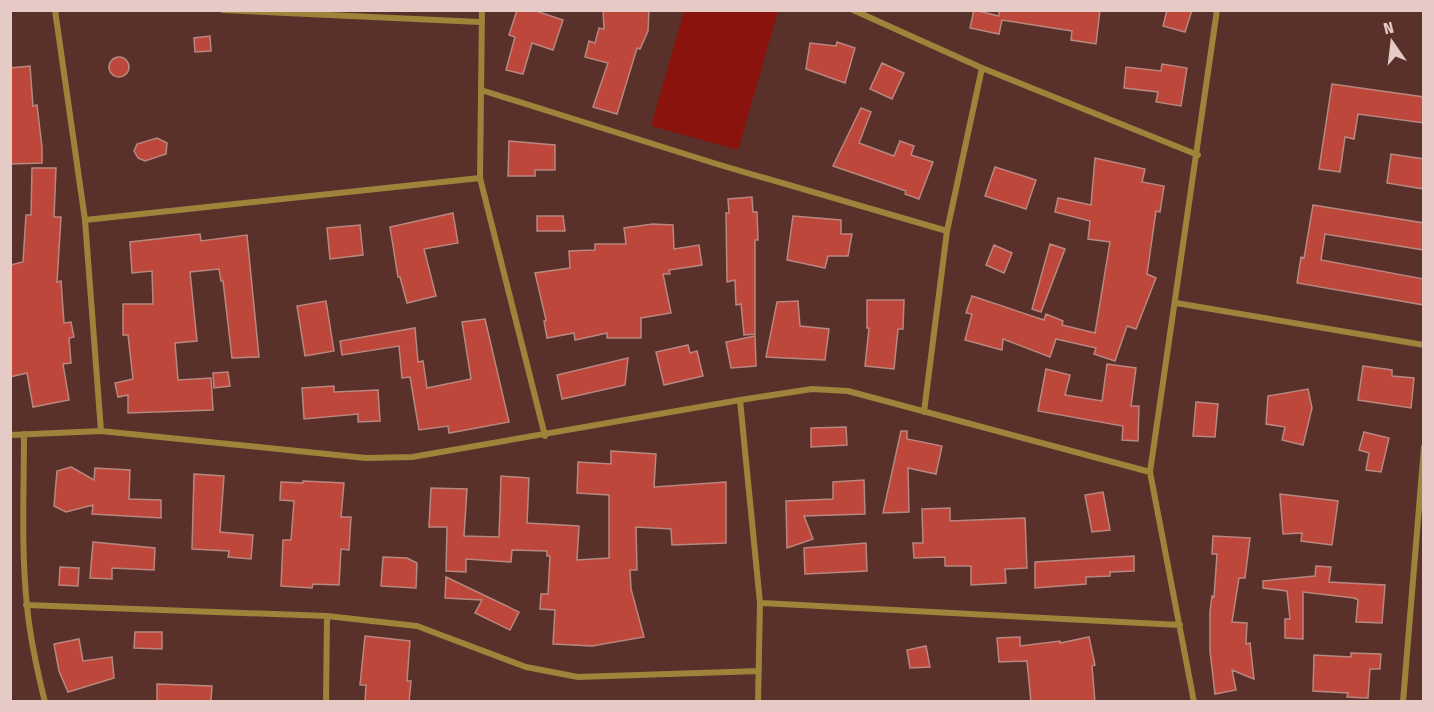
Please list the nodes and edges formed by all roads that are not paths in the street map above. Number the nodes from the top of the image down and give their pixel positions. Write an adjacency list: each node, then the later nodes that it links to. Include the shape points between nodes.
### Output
1 (55, 10): 11 (street)
2 (223, 10): 6 (street)
3 (482, 10): 6 (street)
4 (853, 10): 7 (street)
5 (1217, 10): 9 (street)
6 (480, 22): 8 (street)
7 (982, 68): 9 (street); 12 (street)
8 (481, 90): 10 (street); 12 (street)
9 (1198, 155): 13 (street)
10 (480, 177): 11 (street); 20 (street)
11 (85, 220): 17 (street)
12 (947, 231): 16 (street)
13 (1176, 303): 14 (street); 22 (street)
14 (1424, 345)
15 (740, 400): 16 (street, via 829,389); 20 (street); 23 (street)
16 (924, 412): 22 (street)
17 (101, 431): 18 (street); 20 (street, via 366,458 412,457)
18 (24, 434): 19 (street); 24 (street)
19 (10, 435)
20 (545, 435)
21 (1424, 447): 32 (street)
22 (1150, 472): 26 (street)
23 (760, 603): 26 (street); 27 (street)
24 (26, 605): 25 (street); 28 (street)
25 (327, 616): 27 (street, via 417,626 526,667 578,677); 29 (street)
26 (1180, 625): 31 (street)
27 (759, 671): 30 (street)
28 (45, 702)
29 (326, 702)
30 (759, 702)
31 (1194, 702)
32 (1402, 702)

